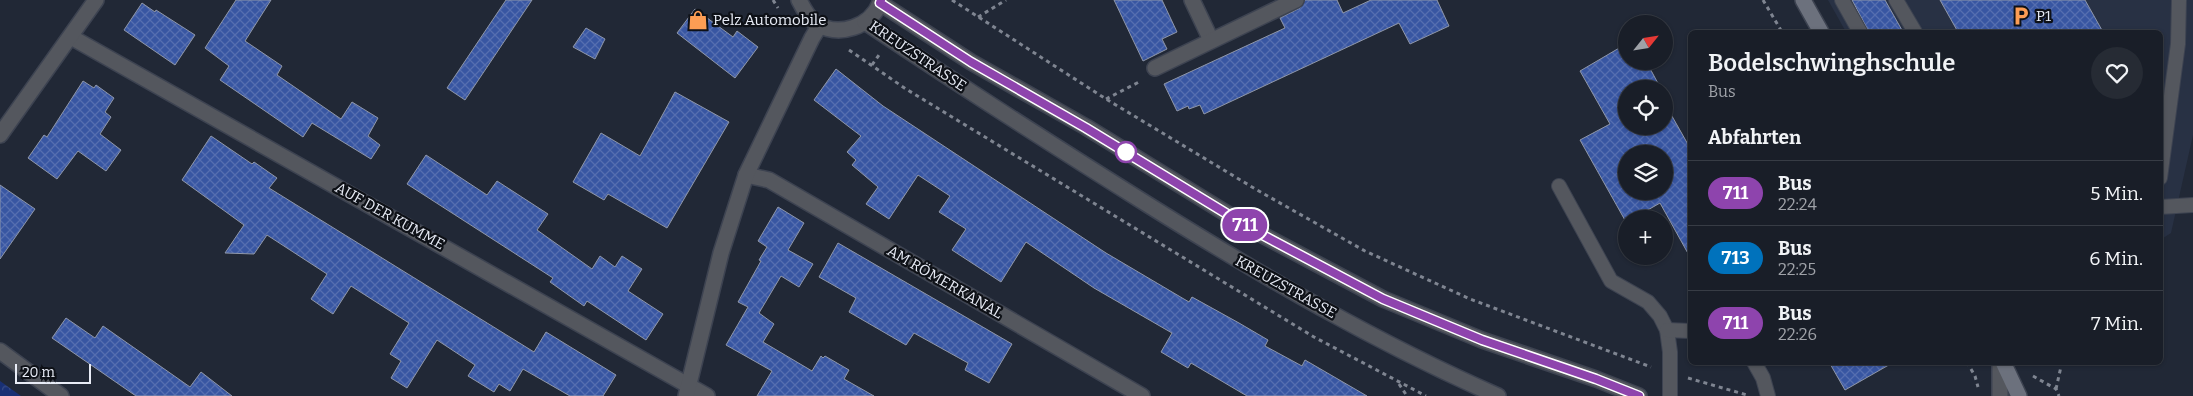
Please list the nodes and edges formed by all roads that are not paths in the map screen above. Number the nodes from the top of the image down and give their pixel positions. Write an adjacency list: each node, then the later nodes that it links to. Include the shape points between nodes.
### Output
1 (96, 0): 15 (street)
2 (799, 0): 11 (street, via 804,11)
3 (1192, 0): 16 (street)
4 (1296, 0): 16 (street)
5 (1803, 0): 12 (street)
6 (1842, 0): 13 (lane)
7 (1896, 0): 14 (lane)
8 (2179, 0): 19 (lane, via 2178,44)
9 (881, 2): 10 (street, KREUZSTRASSE); 35 (street, KREUZSTRASSE, via 971,62 1255,231 1383,299 1482,340)
10 (865, 22): 11 (street, via 838,30); 34 (street, KREUZSTRASSE, via 1076,161 1245,265 1431,367)
11 (820, 25): 20 (street)
12 (1820, 30)
13 (1859, 30)
14 (1914, 30)
15 (71, 37): 18 (street); 30 (street, AUF DER KUMME)
16 (1211, 40): 17 (street)
17 (1155, 68)
18 (0, 135)
19 (2163, 137)
20 (746, 175): 30 (street, via 721,253); 33 (street, AM RÖMERKANAL, via 769,180)
21 (1559, 186): 24 (lane, via 1611,280 1648,302)
22 (2193, 205): 23 (lane)
23 (2163, 207)
24 (1667, 330): 25 (lane); 36 (lane)
25 (1688, 331)
26 (0, 351): 31 (street)
27 (1756, 365): 37 (lane)
28 (2002, 365): 38 (street)
29 (2004, 365): 39 (street)
30 (687, 390): 32 (street, AUF DER KUMME)
31 (61, 396)
32 (708, 396)
33 (1142, 396)
34 (1498, 396)
35 (1639, 396)
36 (1670, 396)
37 (1768, 396)
38 (2000, 396)
39 (2019, 396)

